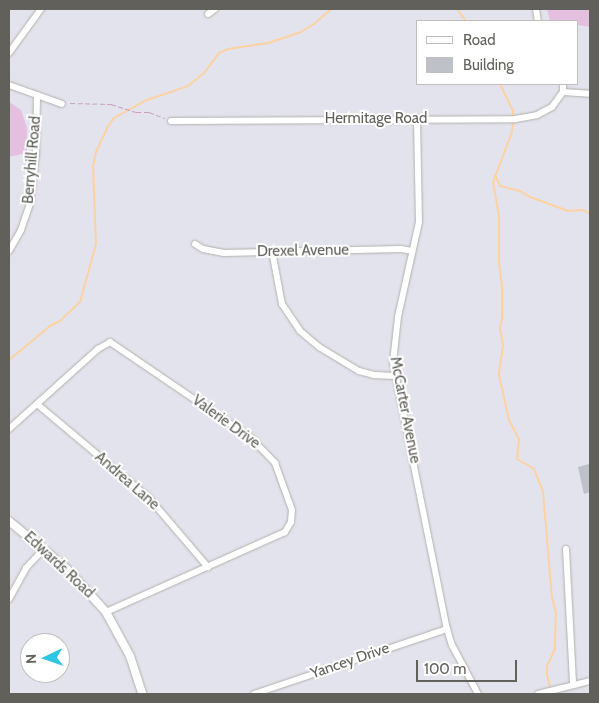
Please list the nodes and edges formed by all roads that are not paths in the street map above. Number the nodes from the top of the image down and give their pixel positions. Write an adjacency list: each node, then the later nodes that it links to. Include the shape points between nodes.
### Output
1 (41, 9): 4 (street)
2 (215, 9): 3 (street)
3 (208, 14)
4 (9, 53)
5 (9, 85): 9 (street)
6 (562, 85): 7 (street)
7 (564, 92): 8 (street); 11 (street, Hermitage Road, via 560,100 544,112 512,119)
8 (590, 94)
9 (37, 95): 10 (street); 14 (street, Berryhill Road, via 36,154 30,204)
10 (62, 104)
11 (416, 119): 12 (street, Hermitage Road); 16 (street, McCarter Avenue, via 420,212)
12 (171, 121)
13 (195, 244): 15 (street, Drexel Avenue, via 217,252)
14 (9, 251)
15 (272, 251): 16 (street, Drexel Avenue); 17 (street, via 282,304 300,331 319,347 359,371)
16 (412, 251): 17 (street, McCarter Avenue, via 394,343)
17 (395, 376): 26 (street, McCarter Avenue)
18 (38, 404): 19 (street, Valerie Drive); 23 (street, Andrea Lane, via 149,498); 23 (street, Valerie Drive, via 98,349 110,342 262,446 275,463 289,498 293,515 290,526 278,537)
19 (9, 429)
20 (9, 520): 21 (street, Edwards Road)
21 (44, 549): 24 (street, via 26,568); 25 (street, Edwards Road, via 80,581)
22 (566, 549): 28 (street)
23 (208, 567): 25 (street, Valerie Drive)
24 (9, 599)
25 (106, 612): 29 (street, Edwards Road, via 130,656)
26 (447, 629): 30 (street, Yancey Drive); 31 (street, McCarter Avenue)
27 (590, 681): 28 (street)
28 (573, 684): 32 (street)
29 (142, 694)
30 (254, 694)
31 (478, 694)
32 (538, 694)

